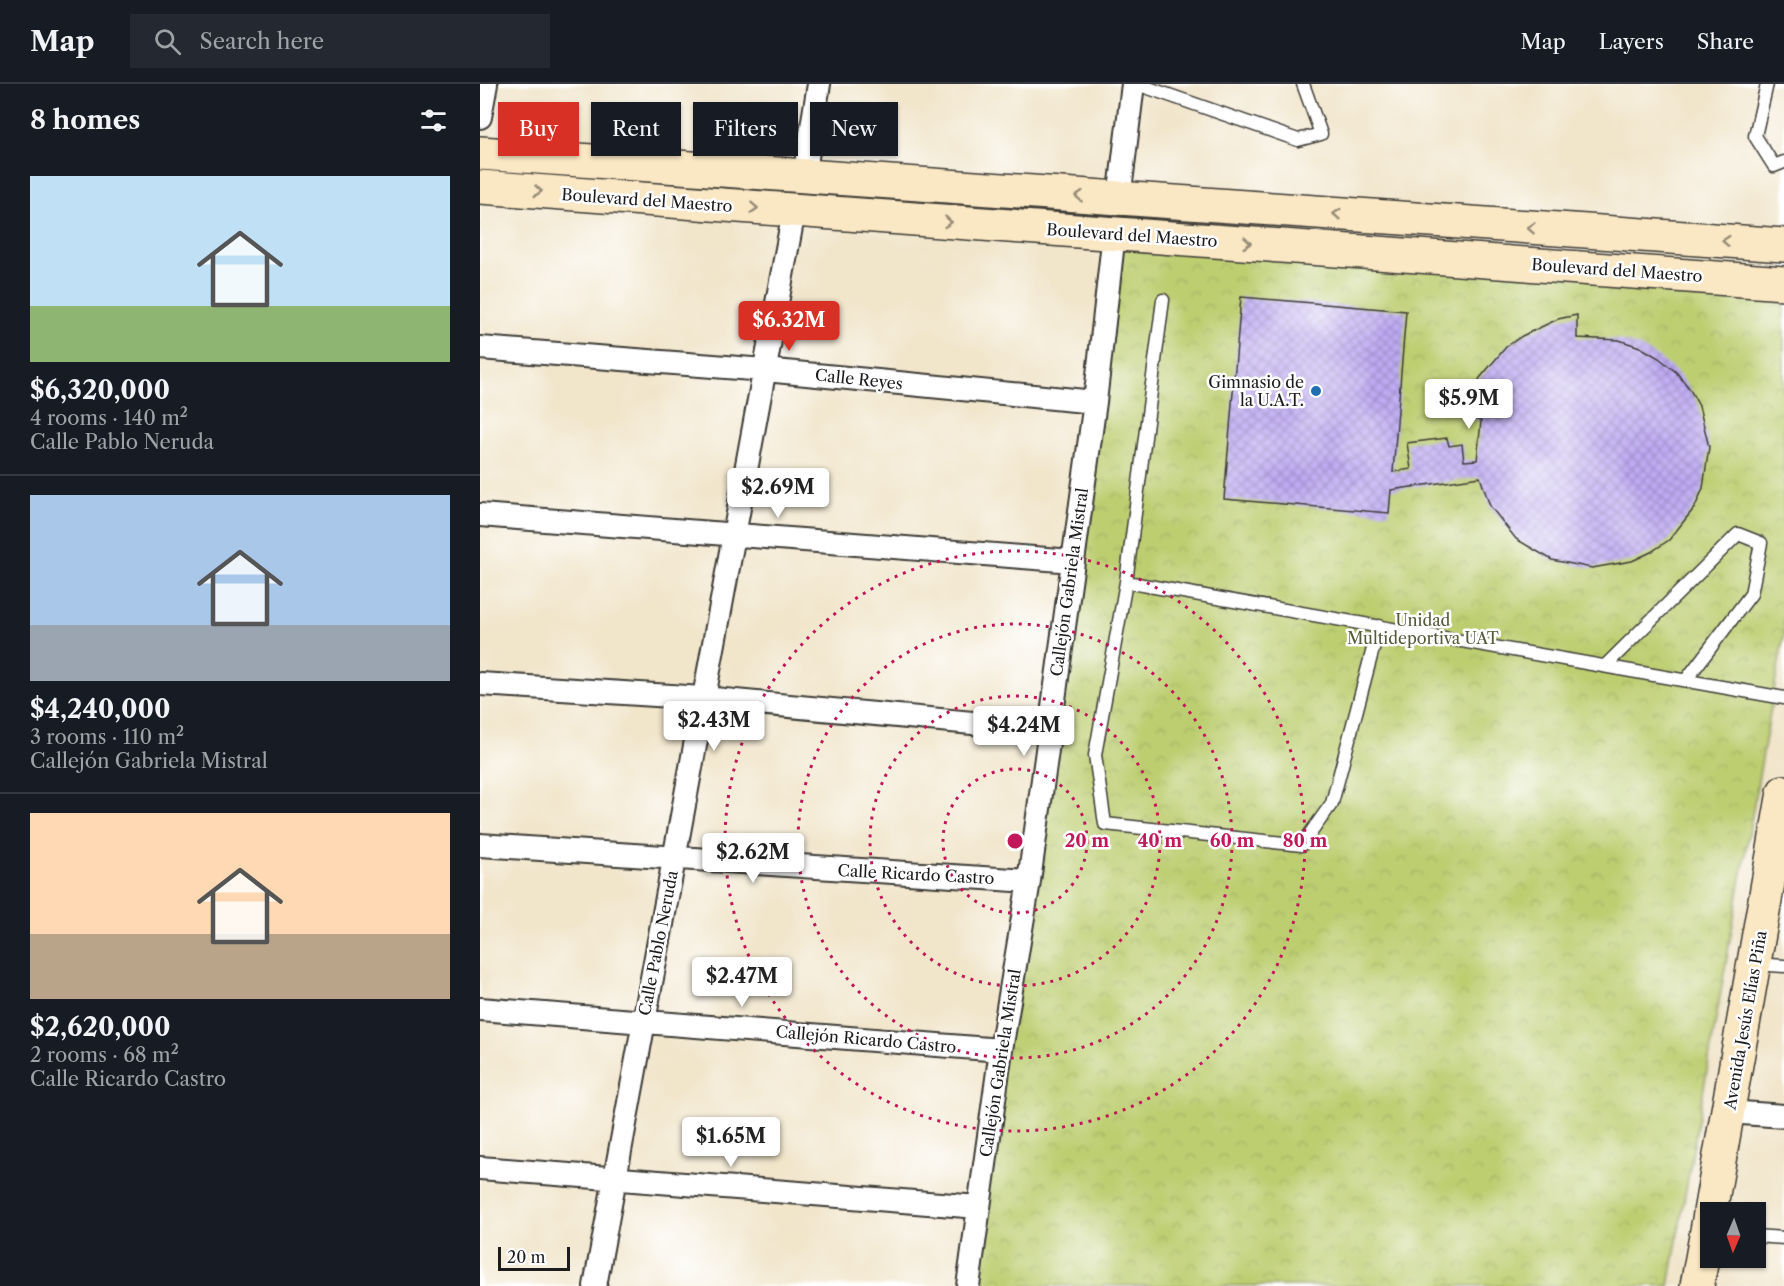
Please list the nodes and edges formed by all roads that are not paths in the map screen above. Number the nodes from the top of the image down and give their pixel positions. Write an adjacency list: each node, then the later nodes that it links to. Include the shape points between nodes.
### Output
1 (486, 84): 6 (street)
2 (819, 84): 9 (street)
3 (1135, 84): 4 (lane, via 1298,140 1322,134); 11 (street)
4 (1303, 84)
5 (1767, 84): 8 (lane, via 1755,136 1774,166)
6 (480, 117)
7 (480, 153): 9 (main road)
8 (1784, 162)
9 (804, 176): 11 (main road, one-way to 9)
10 (480, 187): 12 (main road, Boulevard del Maestro, one-way to 12)
11 (1119, 200): 14 (main road, one-way to 11)
12 (794, 211): 13 (main road, Boulevard del Maestro, one-way to 13); 18 (street, Calle Pablo Neruda)
13 (1114, 233): 15 (main road, Boulevard del Maestro, one-way to 15); 19 (street, Callejón Gabriela Mistral)
14 (1784, 246)
15 (1784, 283)
16 (1163, 300): 23 (lane)
17 (480, 348): 18 (street, Calle Reyes)
18 (765, 370): 19 (street, Calle Reyes); 21 (street, Calle Pablo Neruda)
19 (1095, 402): 22 (street, Callejón Gabriela Mistral)
20 (480, 515): 21 (street)
21 (733, 536): 22 (street); 29 (street, Calle Pablo Neruda)
22 (1073, 561): 30 (street, Callejón Gabriela Mistral)
23 (1126, 582): 24 (lane); 24 (lane, via 1095,755 1105,824 1302,845 1332,803)
24 (1379, 626): 25 (lane)
25 (1605, 666): 26 (lane); 26 (lane, via 1738,534 1761,543 1751,594)
26 (1686, 680): 28 (lane)
27 (480, 684): 29 (street)
28 (1784, 698)
29 (704, 699): 30 (street); 34 (street, Calle Pablo Neruda)
30 (1048, 730): 35 (street, Callejón Gabriela Mistral)
31 (1784, 792): 32 (main road, Avenida Jesús Elías Piña)
32 (1780, 836): 36 (main road, Avenida Jesús Elías Piña)
33 (480, 845): 34 (street, Calle Ricardo Castro)
34 (674, 859): 35 (street, Calle Ricardo Castro); 38 (street, Calle Pablo Neruda)
35 (1029, 881): 39 (street, Callejón Gabriela Mistral)
36 (1770, 965): 40 (main road, Avenida Jesús Elías Piña)
37 (480, 1009): 38 (street, Callejón Ricardo Castro)
38 (643, 1021): 39 (street, Callejón Ricardo Castro); 43 (street, Calle Pablo Neruda)
39 (1001, 1050): 45 (street, Callejón Gabriela Mistral)
40 (1728, 1112): 41 (street); 44 (main road, Avenida Jesús Elías Piña)
41 (1784, 1116)
42 (480, 1168): 43 (street)
43 (615, 1180): 45 (street); 49 (street, Calle Pablo Neruda)
44 (1713, 1202)
45 (979, 1207): 50 (street, Callejón Gabriela Mistral)
46 (1766, 1237): 47 (lane)
47 (1784, 1238)
48 (1700, 1268): 51 (main road, Avenida Jesús Elías Piña)
49 (595, 1286)
50 (968, 1286)
51 (1697, 1286)

